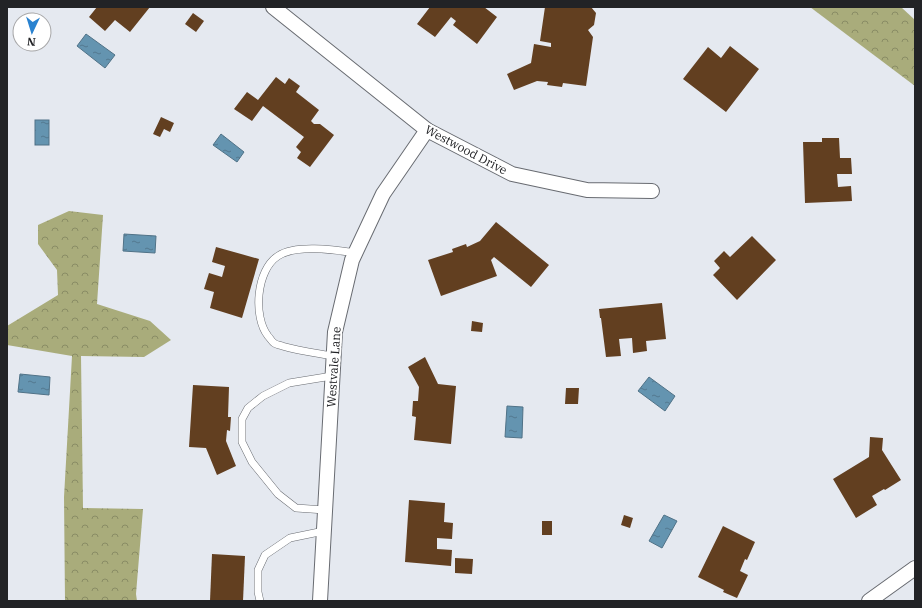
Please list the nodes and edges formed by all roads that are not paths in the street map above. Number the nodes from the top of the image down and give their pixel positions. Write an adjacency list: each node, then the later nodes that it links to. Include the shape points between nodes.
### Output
1 (273, 7): 2 (street, Westwood Drive)
2 (427, 130): 3 (street, Westwood Drive, via 512,174 587,190); 4 (street, Westvale Lane, via 383,194)
3 (652, 191)
4 (356, 253): 5 (street, Westvale Lane, via 352,260 335,332); 5 (lane, via 318,249 296,250 278,255 268,265 260,284 258,310 263,330 274,343)
5 (333, 356): 6 (street, Westvale Lane)
6 (332, 376): 7 (street, Westvale Lane); 7 (lane, via 289,383 263,396 248,408 242,419 242,442 252,462 278,494 296,508)
7 (325, 510): 8 (street, Westvale Lane)
8 (324, 531): 10 (lane, via 290,538 265,555 258,570); 11 (street, Westvale Lane)
9 (915, 568): 12 (street)
10 (260, 601)
11 (320, 601)
12 (869, 601)

